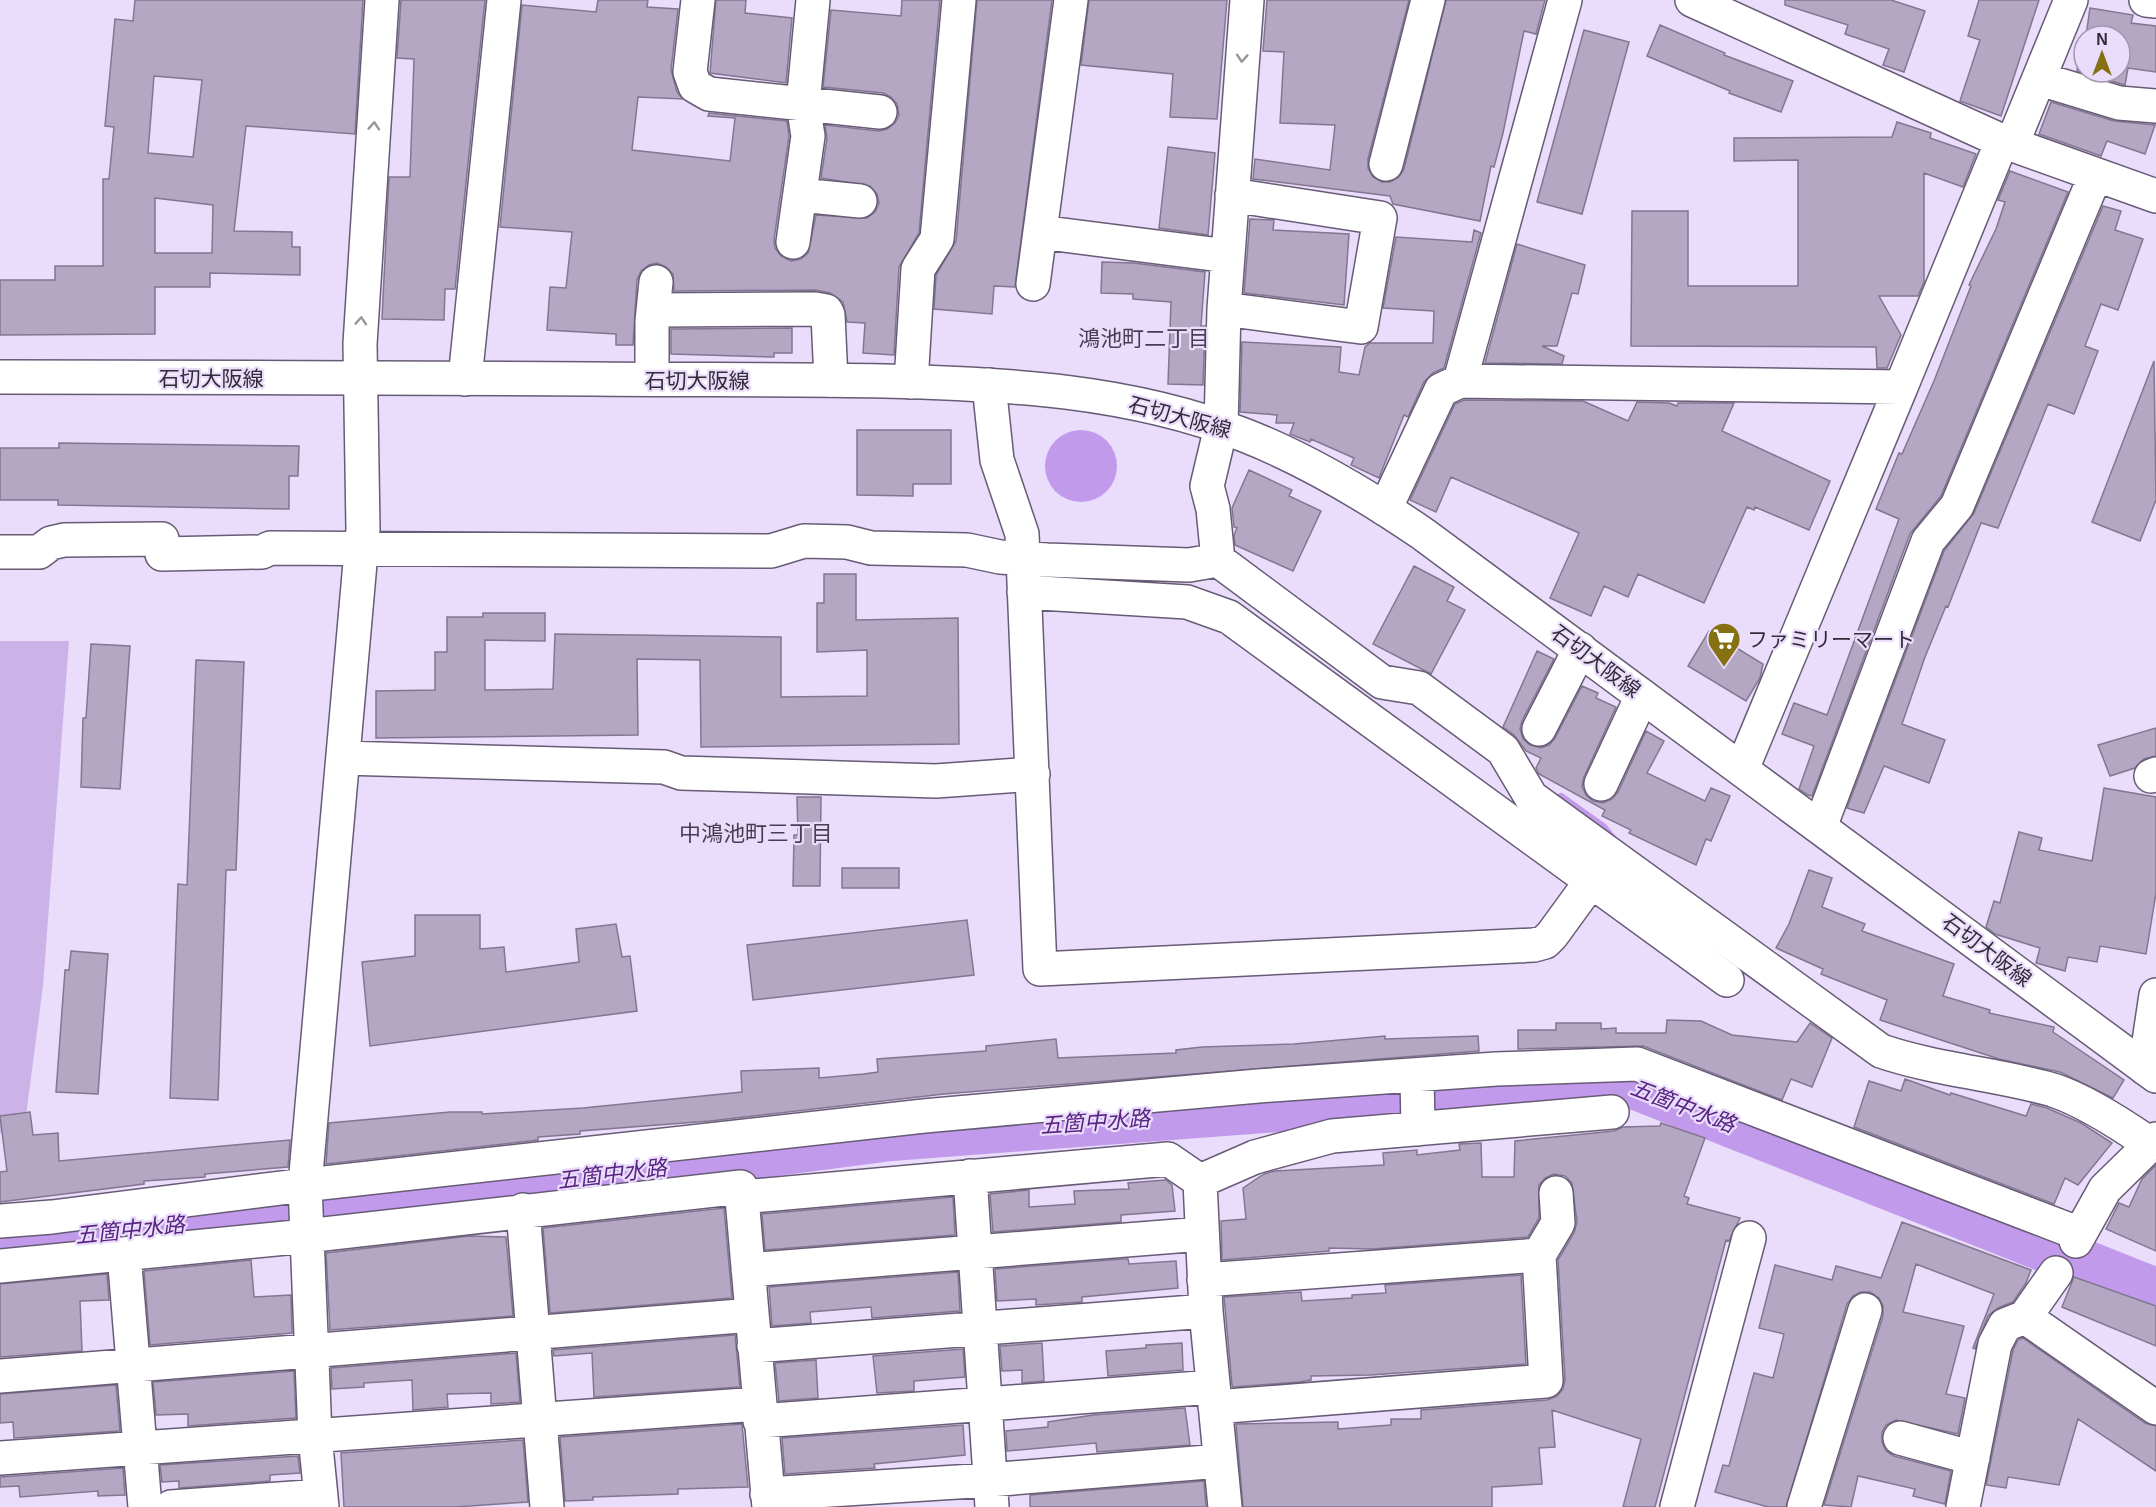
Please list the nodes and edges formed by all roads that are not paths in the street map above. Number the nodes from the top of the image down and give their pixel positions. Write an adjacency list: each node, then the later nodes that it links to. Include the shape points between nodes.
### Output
1 (382, 0): 33 (street, one-way to 1)
2 (504, 0): 34 (street)
3 (698, 0): 15 (street, via 690,72 695,86 709,94)
4 (813, 0): 15 (street)
5 (959, 0): 38 (street, via 937,239 918,269)
6 (1071, 0): 25 (street)
7 (1247, 0): 22 (street, one-way to 22)
8 (1428, 0): 19 (street)
9 (1565, 0): 37 (street)
10 (1692, 0): 18 (street)
11 (2071, 0): 14 (street)
12 (2146, 0): 13 (street)
13 (2156, 1)
14 (2040, 79): 16 (street, via 2119,103); 18 (street)
15 (803, 104): 17 (street); 21 (street, via 808,136)
16 (2156, 106)
17 (880, 112)
18 (2007, 143): 20 (street); 40 (street)
19 (1386, 164)
20 (2095, 176): 23 (street); 55 (street, via 1956,506 1928,541)
21 (800, 195): 24 (street); 26 (street)
22 (1232, 195): 27 (street); 30 (street, via 1380,218 1361,327)
23 (2156, 196)
24 (860, 201)
25 (1040, 232): 27 (street); 29 (street)
26 (793, 242)
27 (1227, 256): 30 (street)
28 (656, 282): 31 (street)
29 (1034, 284)
30 (1224, 309): 41 (street)
31 (652, 321): 35 (street); 36 (street, via 663,310 826,311)
32 (0, 377): 33 (street, 石切大阪線)
33 (361, 379): 34 (street, 石切大阪線); 43 (street)
34 (465, 379): 35 (street, 石切大阪線)
35 (652, 380): 36 (street, 石切大阪線)
36 (831, 380): 38 (street, 石切大阪線)
37 (1460, 381): 40 (street); 42 (street, via 1441,390)
38 (911, 382): 39 (street, 石切大阪線)
39 (989, 385): 41 (street, 石切大阪線, via 1095,396); 45 (street, via 997,460 1022,534)
40 (1901, 387): 52 (street)
41 (1221, 427): 42 (street, 石切大阪線, via 1308,463); 46 (street, via 1207,486)
42 (1385, 508): 48 (street, 石切大阪線)
43 (361, 549): 44 (street, via 270,548 262,552 162,554 162,539 64,540 39,552); 45 (street, via 771,551 804,542 847,542 871,549 967,550); 51 (street)
44 (0, 552)
45 (1024, 558): 46 (street, via 1189,565); 47 (street)
46 (1218, 560): 63 (street, via 1382,682 1419,688 1503,750 1532,798 1881,1051 2054,1091)
47 (1024, 592): 53 (street); 56 (street, via 1186,602 1229,617)
48 (1580, 649): 49 (street, 石切大阪線); 50 (street)
49 (1642, 696): 52 (street, 石切大阪線); 54 (street)
50 (1539, 729)
51 (343, 758): 53 (street, via 664,767 681,773 936,781); 66 (street)
52 (1742, 769): 55 (street, 石切大阪線)
53 (1033, 774): 56 (street, via 1040,969 1534,945 1552,935)
54 (1601, 784)
55 (1820, 827): 59 (street, 石切大阪線)
56 (1592, 880): 57 (street)
57 (1726, 980)
58 (2156, 995): 59 (street)
59 (2151, 1072)
60 (1417, 1075): 62 (street); 63 (street, via 1637,1065 2078,1238 2105,1189); 66 (street, via 924,1116)
61 (1612, 1112): 62 (street)
62 (1418, 1129): 65 (street, via 1332,1136 1255,1157)
63 (2153, 1142)
64 (970, 1176): 65 (street, via 1168,1159); 68 (street); 74 (street)
65 (1200, 1181): 71 (street)
66 (305, 1190): 70 (street); 72 (street)
67 (1556, 1193): 76 (street, via 1558,1223)
68 (742, 1197): 69 (street, via 741,1186); 78 (street)
69 (523, 1210): 72 (street); 85 (street)
70 (0, 1221)
71 (1202, 1234): 74 (street); 80 (street)
72 (306, 1236): 75 (street); 86 (street)
73 (1749, 1238): 107 (street)
74 (975, 1252): 78 (street); 83 (street)
75 (124, 1254): 77 (street); 87 (street)
76 (1539, 1255): 80 (street); 89 (street, via 1546,1381)
77 (0, 1266)
78 (748, 1270): 84 (street)
79 (2056, 1273): 82 (street)
80 (1205, 1295): 83 (street); 89 (street)
81 (1865, 1310): 108 (street)
82 (2025, 1317): 91 (street); 98 (street, via 2005,1325 1995,1344)
83 (979, 1328): 84 (street); 90 (street)
84 (753, 1331): 85 (street); 92 (street)
85 (535, 1333): 86 (street); 93 (street)
86 (311, 1352): 87 (street); 94 (street)
87 (133, 1366): 88 (street); 96 (street)
88 (0, 1376)
89 (1214, 1397): 90 (street); 99 (street)
90 (984, 1404): 92 (street); 100 (street)
91 (2156, 1408)
92 (759, 1413): 93 (street); 102 (street)
93 (540, 1420): 94 (street); 105 (street)
94 (315, 1436): 96 (street); 101 (street)
95 (1900, 1438): 98 (street)
96 (141, 1448): 97 (street); 103 (street)
97 (0, 1458)
98 (1973, 1458): 109 (street)
99 (1220, 1461): 100 (street); 106 (street)
100 (990, 1493): 102 (street)
101 (322, 1501): 104 (street)
102 (768, 1501)
103 (146, 1507)
104 (171, 1507)
105 (547, 1507)
106 (1225, 1507)
107 (1677, 1507)
108 (1804, 1507)
109 (1963, 1507)

